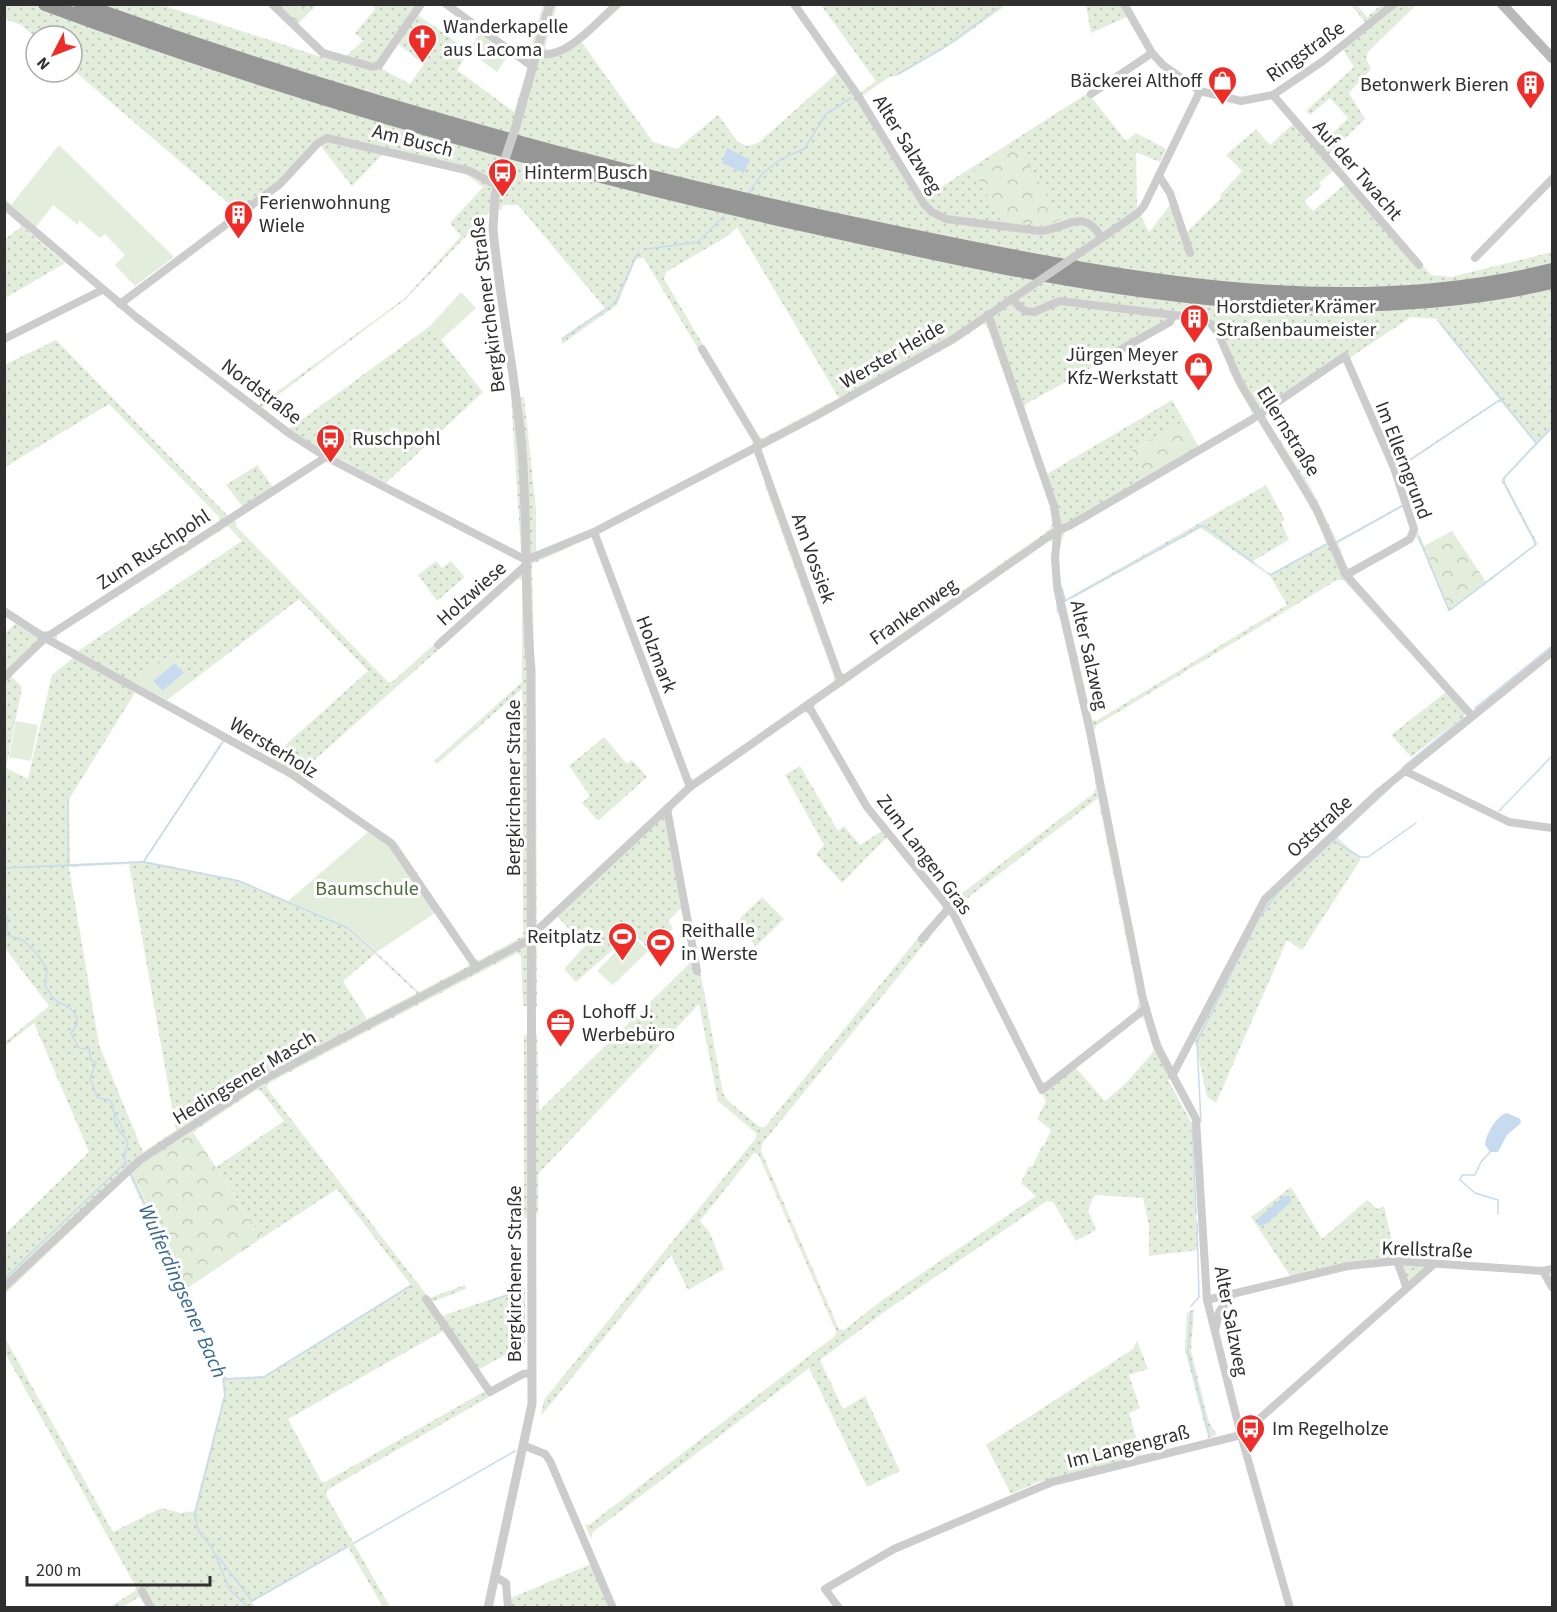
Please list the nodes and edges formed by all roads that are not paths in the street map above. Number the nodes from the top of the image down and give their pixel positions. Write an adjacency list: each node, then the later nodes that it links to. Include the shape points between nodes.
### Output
1 (45, 4): 22 (highway, via 402,121 549,162)
2 (80, 4): 22 (highway, via 240,59 429,117)
3 (272, 4): 4 (street, via 323,53 368,66 379,65)
4 (421, 4)
5 (446, 4): 15 (street)
6 (550, 4): 12 (street, Bergkirchener Straße)
7 (617, 4): 12 (street, via 562,52 549,56)
8 (1124, 4): 13 (street, Ringstraße)
9 (1394, 4): 18 (street, Ringstraße)
10 (1502, 4): 14 (main road)
11 (796, 5): 25 (street, Alter Salzweg, via 932,212 946,219 1040,231 1073,221 1086,222)
12 (537, 53): 15 (street, Bergkirchener Straße)
13 (1152, 53): 16 (street, Ringstraße); 17 (street)
14 (1552, 58)
15 (533, 67): 21 (street, Bergkirchener Straße, bridge)
16 (1200, 90): 18 (street, Ringstraße, via 1241,101); 19 (street, Werster Heide)
17 (1091, 94)
18 (1273, 95): 28 (street, Auf der Twacht)
19 (1159, 176): 25 (street, Werster Heide, via 1138,213); 26 (street, via 1170,193)
20 (1552, 179): 27 (street)
21 (498, 186): 33 (street, Am Busch, via 470,171 327,138 280,184); 45 (street, Bergkirchener Straße, via 493,230 518,404)
22 (728, 201): 24 (highway)
23 (4, 205): 31 (street, Nordstraße)
24 (751, 207): 29 (highway, via 1048,263 1234,289 1399,292); 30 (highway, via 925,251 1079,280 1263,302 1410,303)
25 (1101, 237): 32 (street, Werster Heide, bridge)
26 (1190, 253)
27 (1475, 258)
28 (1419, 264)
29 (1552, 270)
30 (1552, 282)
31 (102, 290): 33 (street, Nordstraße); 36 (street)
32 (1011, 300): 34 (street, Werster Heide); 35 (street, Ellernstraße, via 1025,311 1034,312 1060,301)
33 (120, 304): 42 (street, Nordstraße, via 290,434)
34 (988, 314): 41 (street, Werster Heide, via 923,356); 43 (street, Alter Salzweg, via 1054,506)
35 (1173, 316): 38 (street, via 1170,322); 40 (street, Ellernstraße, via 1198,318 1215,328)
36 (4, 339)
37 (702, 349): 41 (street, Am Vossiek)
38 (1109, 356)
39 (1346, 356): 40 (street, Frankenweg); 46 (street, Im Ellerngrund, via 1394,468 1414,529 1410,539)
40 (1258, 415): 43 (street, Frankenweg); 46 (street, Ellernstraße, via 1306,489)
41 (757, 445): 44 (street, Werster Heide); 52 (street, Am Vossiek)
42 (326, 457): 45 (street, Nordstraße); 48 (street, Zum Ruschpohl)
43 (1058, 530): 52 (street, Frankenweg); 64 (street, Alter Salzweg, via 1057,586)
44 (594, 532): 45 (street, Werster Heide); 56 (street, Holzmark)
45 (526, 563): 49 (street, Holzwiese); 60 (street, Bergkirchener Straße, via 531,670)
46 (1346, 575): 54 (street, Ellernstraße)
47 (4, 611): 48 (street, Wersterholz)
48 (45, 638): 51 (street, Zum Ruschpohl); 62 (street, Wersterholz, via 293,775 392,843)
49 (438, 645)
50 (1552, 652): 54 (street, Oststraße)
51 (4, 678)
52 (841, 682): 53 (street, Frankenweg)
53 (808, 705): 56 (street, Frankenweg); 59 (street, Zum Langen Gras, via 867,807)
54 (1472, 716): 55 (street, Oststraße)
55 (1405, 771): 58 (street, via 1509,822); 65 (street, Oststraße, via 1276,887 1254,916)
56 (690, 787): 57 (street, Frankenweg)
57 (667, 809): 60 (street, Frankenweg); 63 (street)
58 (1552, 828)
59 (949, 908): 61 (street); 64 (street, Zum Langen Gras, via 1042,1090)
60 (531, 938): 62 (street, Hedingsener Masch); 77 (street, Bergkirchener Straße)
61 (922, 939)
62 (477, 968): 71 (street, Hedingsener Masch, via 259,1082 129,1168)
63 (697, 971)
64 (1146, 1008): 65 (street, Alter Salzweg, via 1157,1046)
65 (1172, 1076): 75 (street, Alter Salzweg, via 1196,1119)
66 (1397, 1261): 67 (street, Krellstraße); 70 (street); 73 (street, Krellstraße, via 1348,1266)
67 (1433, 1265): 69 (street, Krellstraße); 70 (street, Im Langengraß)
68 (1552, 1269): 69 (street, Krellstraße)
69 (1543, 1271): 72 (street)
70 (1406, 1286): 78 (street, Im Langengraß)
71 (4, 1287)
72 (1552, 1287)
73 (1232, 1294): 75 (street, Krellstraße); 76 (street, via 1219,1312)
74 (426, 1299): 77 (street, via 490,1392)
75 (1207, 1300): 76 (street, Alter Salzweg)
76 (1216, 1331): 78 (street, Alter Salzweg)
77 (532, 1373): 79 (street, Bergkirchener Straße)
78 (1241, 1435): 86 (street, Im Langengraß, via 1052,1482 1023,1493 894,1549 825,1589); 87 (street, Alter Salzweg)
79 (525, 1446): 80 (street, Bergkirchener Straße); 85 (street, via 545,1454 550,1461)
80 (496, 1577): 83 (street, Bergkirchener Straße); 84 (street, via 506,1583)
81 (142, 1591): 82 (street)
82 (151, 1608)
83 (488, 1608)
84 (508, 1608)
85 (613, 1608)
86 (839, 1608)
87 (1290, 1608)

